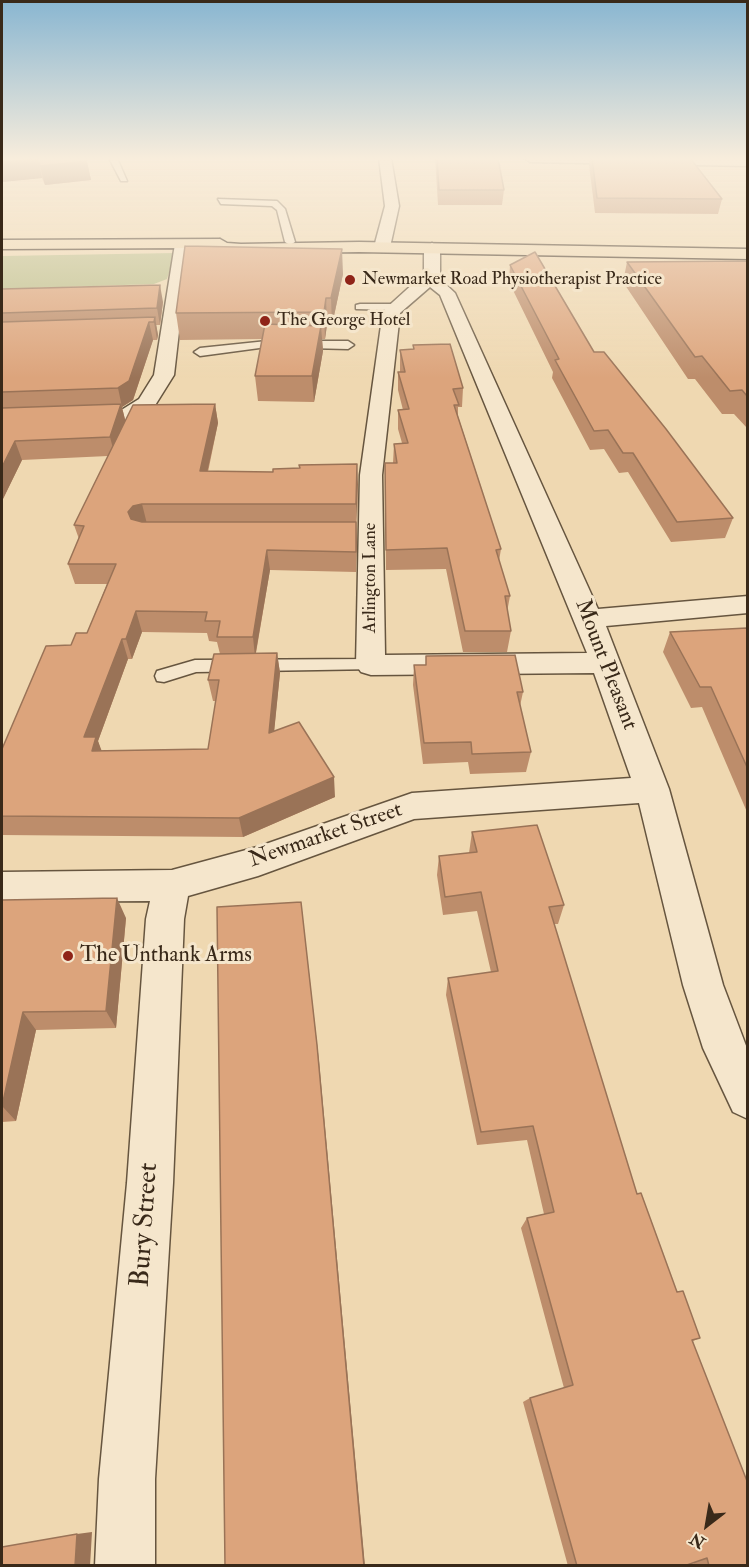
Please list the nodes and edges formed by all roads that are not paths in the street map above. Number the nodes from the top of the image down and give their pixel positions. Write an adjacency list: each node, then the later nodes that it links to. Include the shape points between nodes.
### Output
1 (287, 231): 3 (lane)
2 (386, 231): 7 (street)
3 (290, 242): 4 (main road); 6 (main road)
4 (190, 244): 5 (main road); 6 (main road, via 241,249); 15 (street, via 162,331 165,375 147,404 128,415)
5 (2, 245)
6 (359, 247): 7 (main road)
7 (382, 247): 8 (main road)
8 (432, 248): 9 (main road); 10 (street)
9 (747, 254)
10 (432, 281): 12 (street, via 421,285); 17 (street, Mount Pleasant, via 447,293)
11 (360, 307): 12 (lane)
12 (396, 307): 19 (street, Arlington Lane, via 392,311 371,475 358,533)
13 (348, 345): 14 (lane, via 267,344)
14 (200, 352)
15 (2, 418)
16 (747, 604): 17 (street)
17 (589, 619): 18 (street, Mount Pleasant)
18 (603, 663): 19 (street, Arlington Lane); 21 (street, Mount Pleasant)
19 (371, 665): 20 (lane, via 195,666)
20 (164, 676)
21 (652, 789): 22 (street, Newmarket Street, via 412,806 258,861); 24 (street, Mount Pleasant, via 703,985 724,1048)
22 (172, 885): 23 (street, Newmarket Street); 25 (street, Bury Street, via 165,919 127,1479)
23 (2, 887)
24 (747, 1097)
25 (125, 1566)

